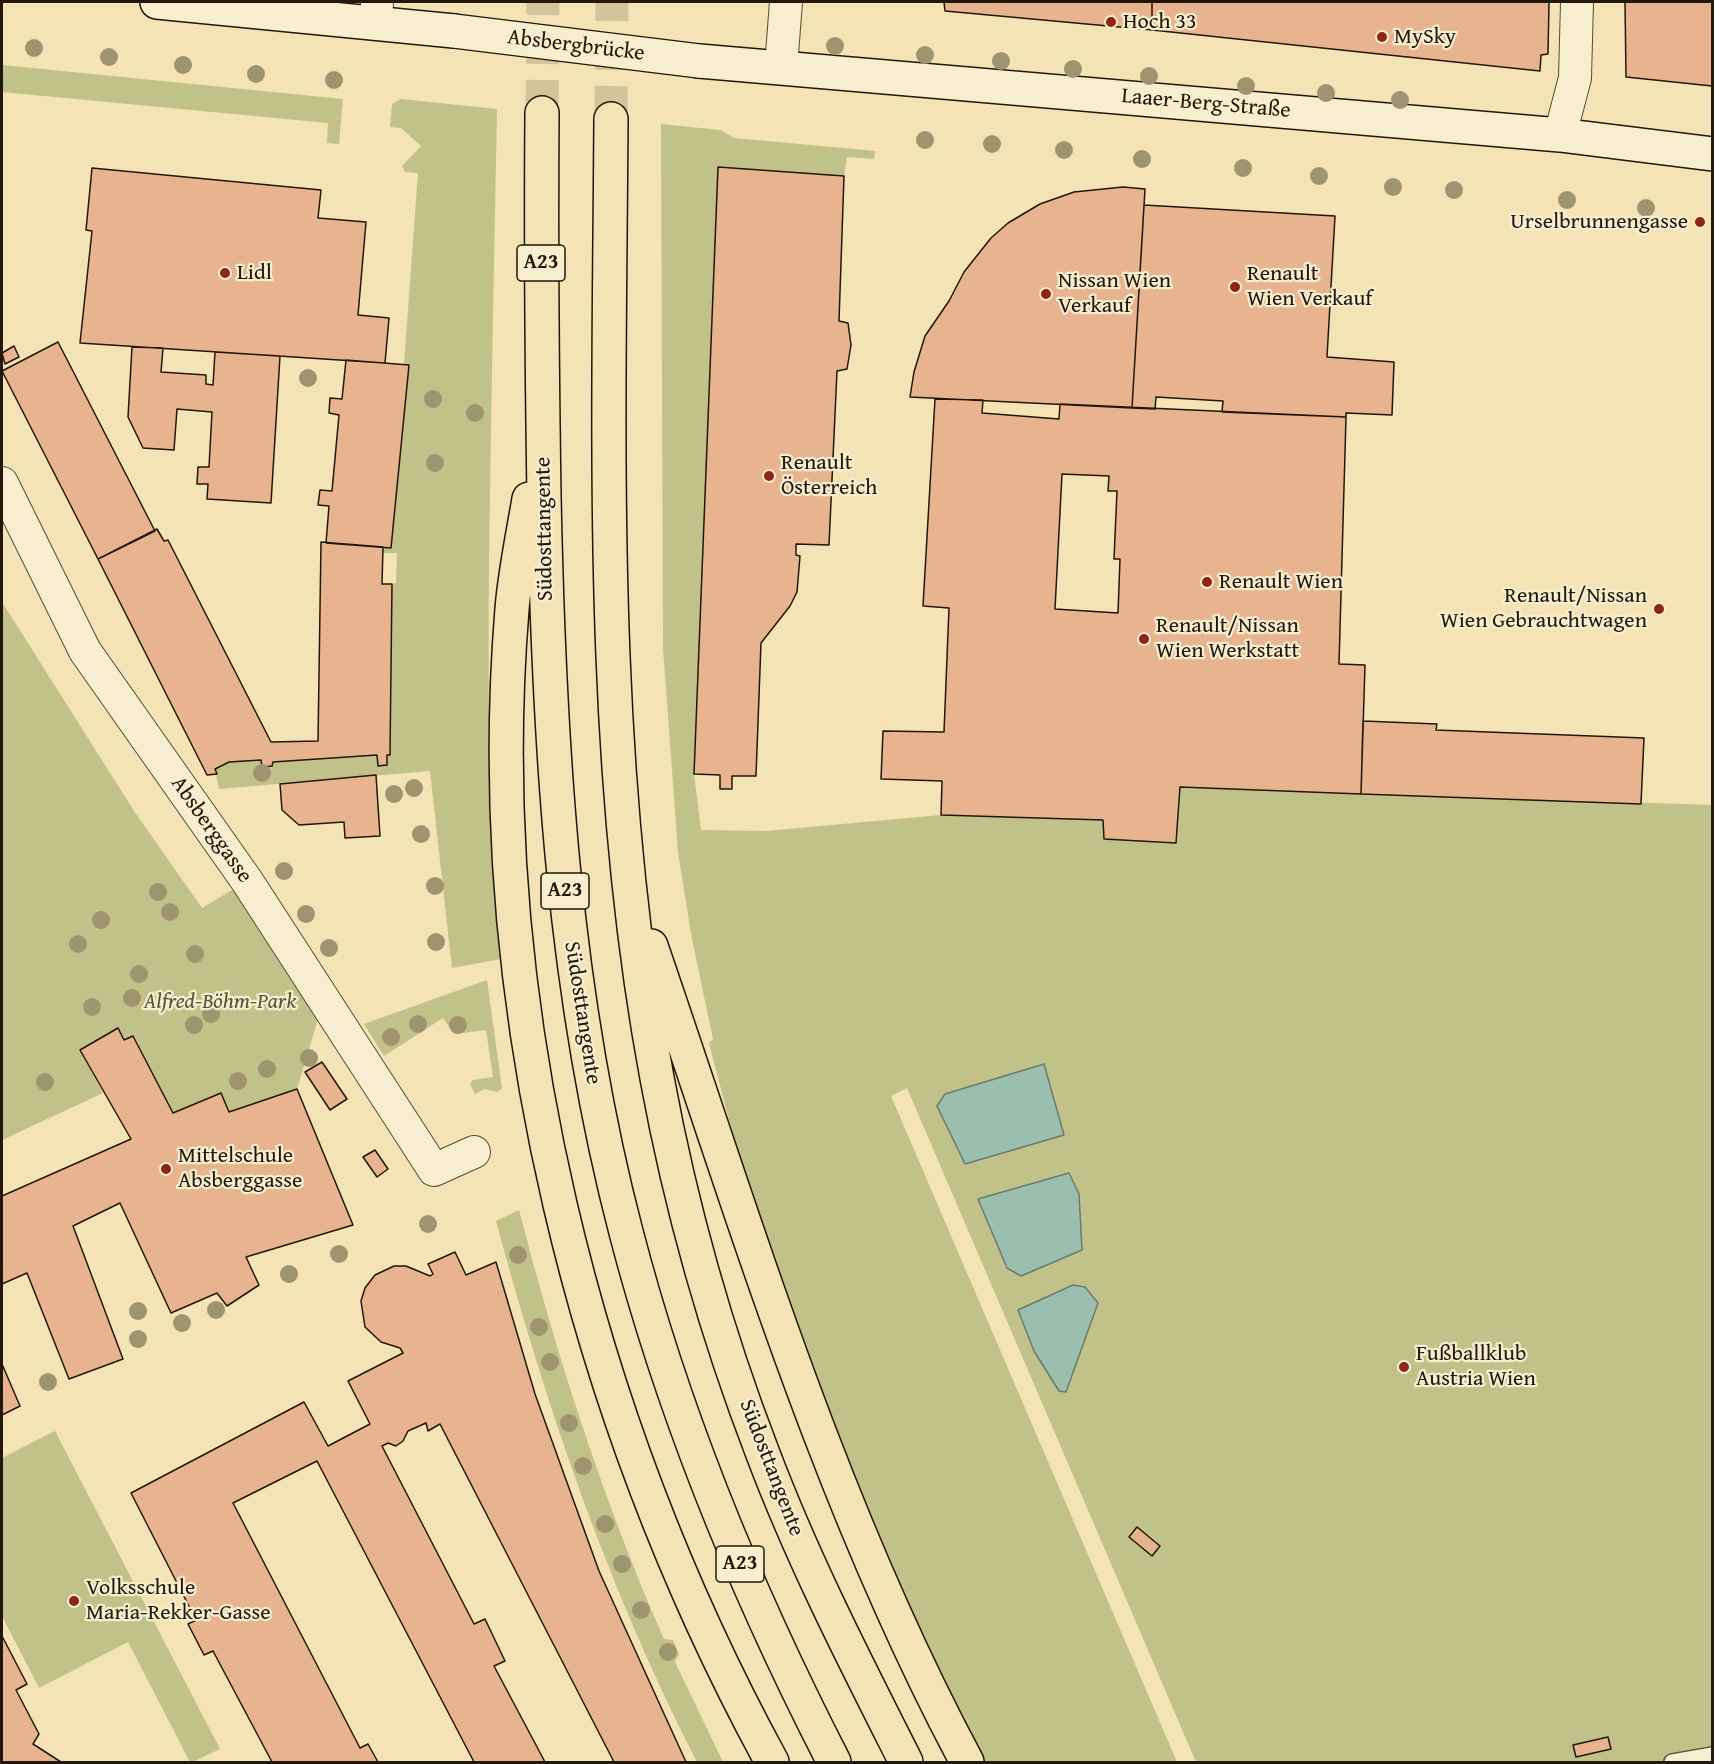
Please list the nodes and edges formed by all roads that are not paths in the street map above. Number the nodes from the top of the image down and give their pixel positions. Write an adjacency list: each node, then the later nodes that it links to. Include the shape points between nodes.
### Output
1 (157, 2): 4 (main road)
2 (786, 2): 6 (street)
3 (1577, 2): 9 (street, via 1575,78)
4 (376, 12): 5 (main road, Absbergbrücke, bridge, via 454,32)
5 (699, 61): 6 (main road, Laaer-Berg-Straße)
6 (781, 67): 9 (main road, Laaer-Berg-Straße)
7 (542, 112): 11 (highway, Südosttangente / A23)
8 (611, 119): 13 (highway, Südosttangente, via 611,616 615,722)
9 (1560, 135): 10 (main road, Laaer-Berg-Straße)
10 (1713, 154)
11 (543, 414): 16 (highway, via 512,605 506,708 511,868 523,993 541,1116 567,1238 652,1504 699,1614); 17 (highway, Südosttangente / A23, via 551,734 571,950 595,1092 625,1230 662,1358 748,1583)
12 (2, 483): 14 (street, Absberggasse, via 85,651 248,881 434,1170)
13 (630, 882): 18 (highway, Südosttangente, via 657,1079 686,1208 723,1336 762,1453 802,1550); 19 (highway, via 815,1426 900,1628)
14 (474, 1152)
15 (1713, 1755): 20 (lane)
16 (772, 1762)
17 (834, 1762)
18 (906, 1762)
19 (968, 1762)
20 (1672, 1762)

